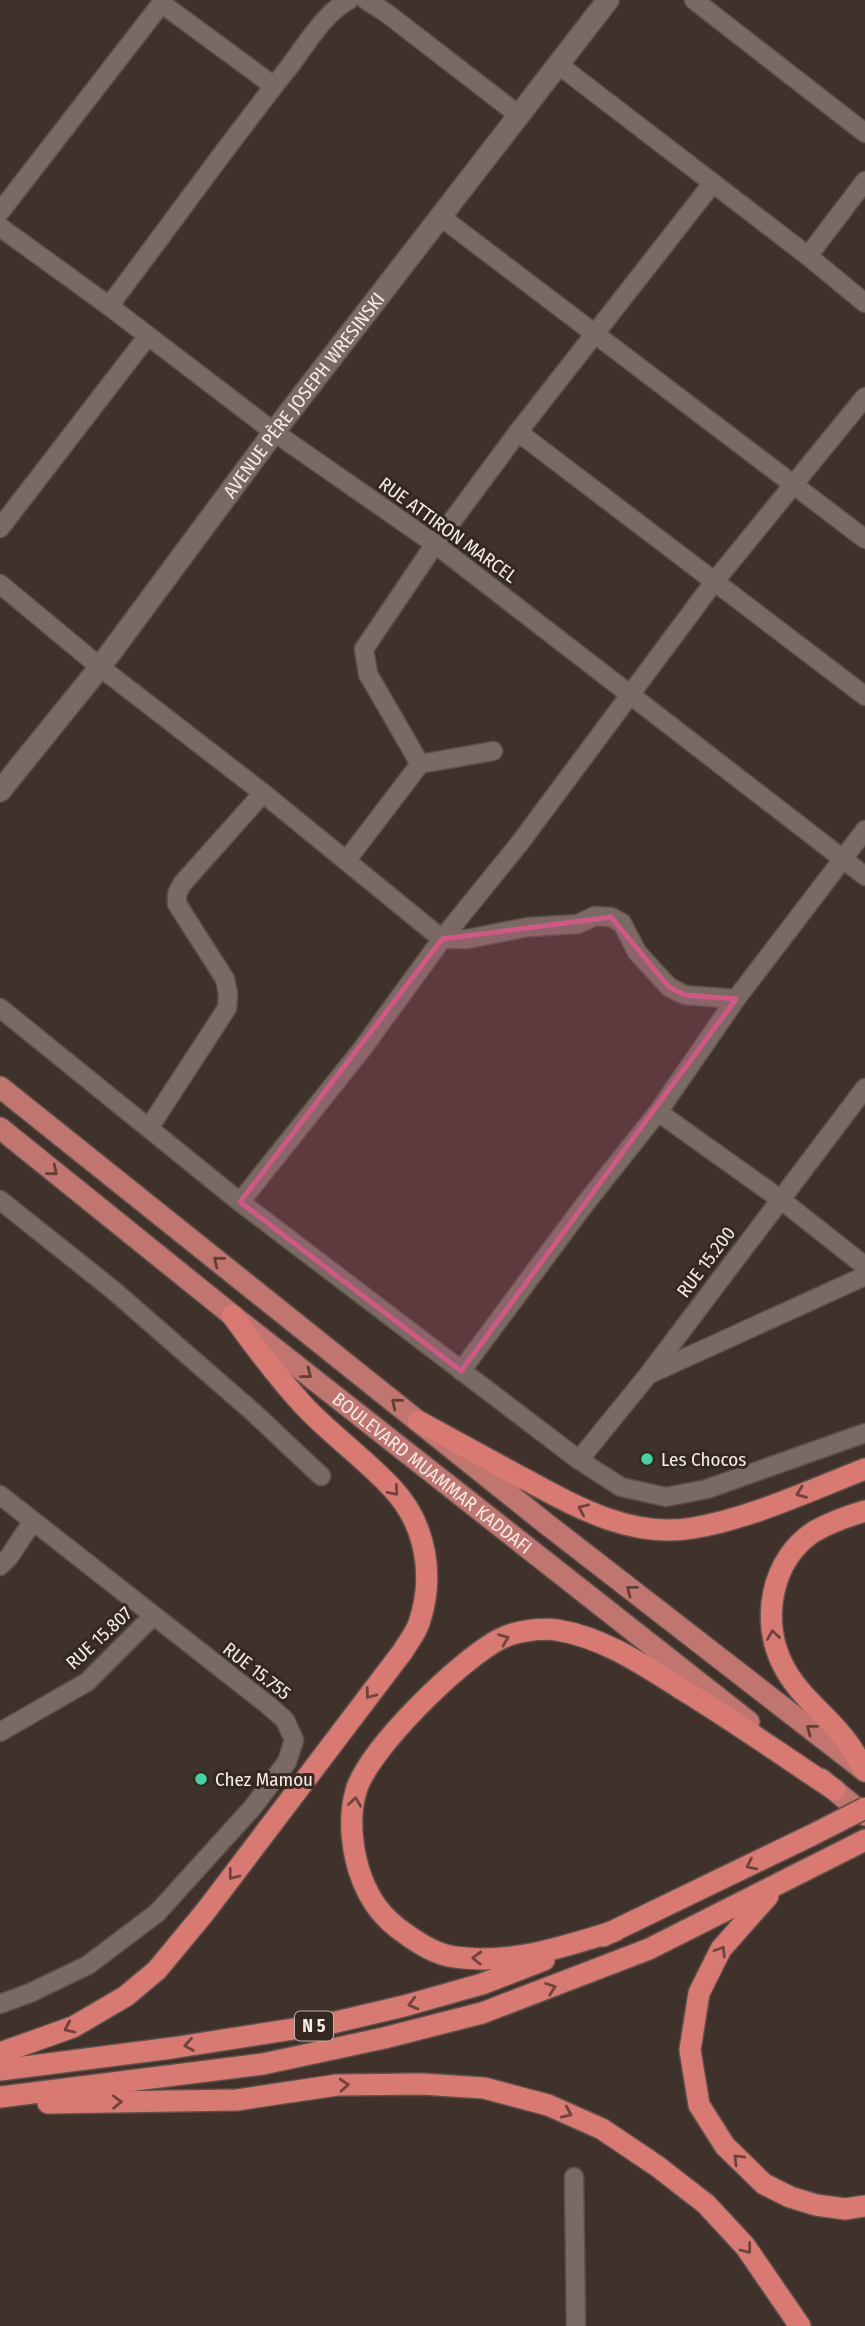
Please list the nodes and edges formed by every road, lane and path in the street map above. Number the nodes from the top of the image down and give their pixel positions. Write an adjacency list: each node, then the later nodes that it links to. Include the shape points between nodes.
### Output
1 (349, 0): 8 (street, via 330,16)
2 (366, 0): 6 (street)
3 (608, 0): 7 (street, AVENUE PÈRE JOSEPH WRESINSKI)
4 (694, 0): 10 (street)
5 (162, 2): 8 (street); 13 (street)
6 (391, 6): 9 (street)
7 (559, 65): 9 (street, AVENUE PÈRE JOSEPH WRESINSKI); 12 (street)
8 (274, 86): 18 (street)
9 (520, 116): 14 (street, AVENUE PÈRE JOSEPH WRESINSKI)
10 (865, 133)
11 (865, 181): 16 (street)
12 (712, 184): 16 (street); 19 (street)
13 (0, 212)
14 (441, 217): 19 (street); 22 (street, AVENUE PÈRE JOSEPH WRESINSKI)
15 (0, 227): 18 (street, RUE ATTIRON MARCEL)
16 (808, 256): 17 (street)
17 (865, 303)
18 (109, 306): 20 (street, RUE ATTIRON MARCEL)
19 (595, 333): 23 (street); 24 (street)
20 (147, 337): 22 (street, RUE ATTIRON MARCEL); 25 (street)
21 (865, 397): 24 (street)
22 (274, 432): 27 (street, RUE ATTIRON MARCEL); 30 (street, AVENUE PÈRE JOSEPH WRESINSKI)
23 (518, 432): 27 (street); 28 (street)
24 (794, 485): 26 (street); 28 (street)
25 (0, 528)
26 (865, 539)
27 (435, 544): 31 (street, RUE ATTIRON MARCEL); 34 (street, via 364,649 368,674)
28 (714, 582): 31 (street); 32 (street)
29 (0, 584): 30 (street)
30 (100, 667): 35 (street, AVENUE PÈRE JOSEPH WRESINSKI); 36 (street)
31 (631, 695): 38 (street, RUE ATTIRON MARCEL); 41 (street)
32 (865, 696)
33 (493, 751): 34 (street)
34 (420, 764): 39 (street)
35 (0, 791)
36 (263, 793): 39 (street); 48 (street, via 177,894 177,904 225,979 227,1008)
37 (865, 830): 38 (street)
38 (844, 859): 40 (street, RUE ATTIRON MARCEL); 42 (street)
39 (346, 861): 41 (street)
40 (865, 876)
41 (442, 939): 42 (street, via 611,917 622,923 637,952 669,987 685,995); 51 (street, via 362,1049)
42 (736, 999): 46 (street)
43 (0, 1009): 48 (street)
44 (0, 1087): 57 (main road, BOULEVARD MUAMMAR KADDAFI, one-way to 44)
45 (865, 1088): 49 (street, RUE 15.200)
46 (658, 1112): 49 (street); 55 (street)
47 (0, 1128): 54 (main road, BOULEVARD MUAMMAR KADDAFI, one-way to 54)
48 (149, 1128): 51 (street)
49 (780, 1199): 52 (street); 56 (street, RUE 15.200)
50 (0, 1200): 61 (street, via 113,1290)
51 (240, 1202): 55 (street)
52 (865, 1266)
53 (865, 1276): 56 (street)
54 (232, 1315): 69 (main road, BOULEVARD MUAMMAR KADDAFI, one-way to 69); 76 (highway, one-way to 76, via 307,1409 408,1508 428,1569 419,1625 214,1901 157,1970 126,1996 73,2027)
55 (461, 1371): 59 (street)
56 (648, 1375): 59 (street, RUE 15.200)
57 (418, 1421): 60 (highway, one-way to 57, via 724,1522 651,1530 585,1511); 68 (main road, BOULEVARD MUAMMAR KADDAFI, one-way to 57)
58 (865, 1433): 59 (street, via 707,1489 666,1497 621,1487)
59 (579, 1460)
60 (865, 1469)
61 (321, 1476)
62 (0, 1495): 64 (street, RUE 15.755)
63 (865, 1511): 68 (highway, one-way to 63, via 848,1742 783,1667 771,1613 779,1575 799,1544 815,1532)
64 (33, 1521): 65 (street); 66 (street, RUE 15.755)
65 (0, 1566)
66 (153, 1616): 67 (street, RUE 15.807, via 87,1682); 75 (street, RUE 15.755, via 285,1720 294,1740 287,1762 253,1807 157,1913 88,1965)
67 (0, 1732)
68 (865, 1771)
69 (835, 1790): 71 (main road, BOULEVARD MUAMMAR KADDAFI); 74 (highway, one-way to 69, via 557,1950 496,1958 453,1957 420,1945 385,1919 358,1869 352,1820 356,1790 374,1758 464,1662 501,1638 530,1630 555,1630 626,1654)
70 (865, 1808): 74 (highway, N 5, one-way to 74, bridge)
71 (865, 1815)
72 (865, 1840): 73 (highway, N 5)
73 (783, 1882): 78 (highway, N 5, one-way to 73, via 263,2064 482,2013 649,1949); 81 (highway, one-way to 73, via 816,2205 764,2184 725,2146 699,2105 690,2050 699,1993 721,1949)
74 (615, 1931): 77 (highway, N 5, one-way to 77, via 482,1984 344,2020)
75 (0, 2004)
76 (0, 2053)
77 (0, 2070)
78 (0, 2097)
79 (0, 2104): 83 (highway, one-way to 83, via 236,2100 337,2085 422,2084 484,2088 548,2105 602,2129 706,2204 745,2246)
80 (574, 2177): 82 (street)
81 (865, 2206)
82 (576, 2326)
83 (800, 2326)

